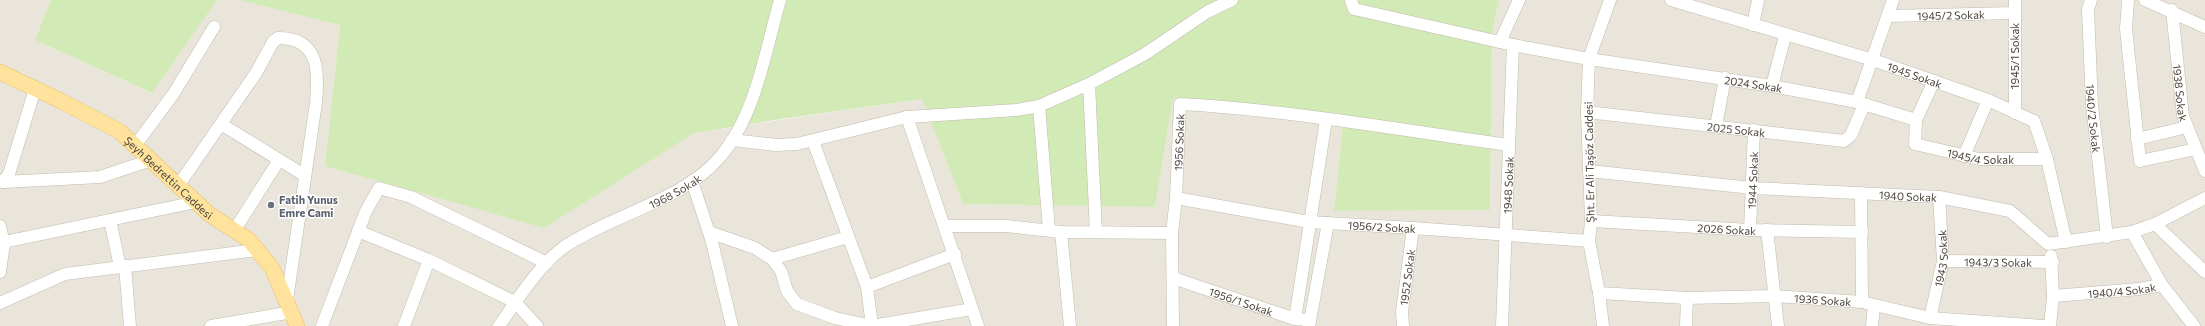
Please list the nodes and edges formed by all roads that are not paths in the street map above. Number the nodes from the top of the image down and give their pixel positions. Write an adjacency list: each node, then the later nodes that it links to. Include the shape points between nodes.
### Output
1 (780, 0): 43 (street, 1968 Sokak, via 755,88)
2 (1232, 0): 27 (street, via 1207,12 1145,54)
3 (1351, 0): 20 (street, 2024 Sokak, via 1354,9)
4 (1519, 0): 20 (street)
5 (1610, 0): 22 (street, Şht. Er Ali Taşöz Caddesi)
6 (1671, 0): 16 (street, 1945 Sokak)
7 (1758, 0): 16 (street)
8 (1893, 0): 15 (street, 2025 Sokak)
9 (2015, 0): 14 (street, 1945/1 Sokak)
10 (2091, 0): 84 (street, 1940/2 Sokak, via 2088,9 2092,105)
11 (2128, 0): 42 (street, via 2126,29)
12 (2145, 0): 13 (street)
13 (2164, 6): 18 (street); 40 (street, 1938 Sokak)
14 (2014, 13): 15 (street, 1945/2 Sokak); 34 (street, 1945/1 Sokak)
15 (1888, 16): 23 (street, 2025 Sokak)
16 (1753, 25): 19 (street, 1945 Sokak)
17 (214, 26): 46 (street, via 174,93)
18 (2205, 27)
19 (1785, 36): 23 (street, 1945 Sokak); 28 (street)
20 (1500, 42): 21 (street, 2024 Sokak)
21 (1513, 45): 22 (street, 2024 Sokak); 45 (street, 1948 Sokak)
22 (1589, 59): 25 (street, 2024 Sokak); 33 (street, Şht. Er Ali Taşöz Caddesi)
23 (1873, 60): 26 (street, 1945 Sokak); 31 (street, 2025 Sokak)
24 (0, 72): 29 (main road, Şeyh Bedrettin Caddesi)
25 (1725, 78): 28 (street, 2024 Sokak); 39 (street)
26 (1934, 81): 30 (street, 1945 Sokak); 37 (street)
27 (1089, 84): 32 (street); 78 (street)
28 (1772, 86): 31 (street, 2024 Sokak)
29 (35, 89): 46 (main road, Şeyh Bedrettin Caddesi, via 119,131); 55 (street, via 9,174)
30 (1988, 100): 34 (street, 1945 Sokak); 48 (street)
31 (1861, 104): 37 (street, 2024 Sokak); 41 (street, 2025 Sokak, via 1851,135 1844,141)
32 (1039, 106): 35 (street, via 1016,110); 75 (street)
33 (1587, 112): 39 (street, 2025 Sokak); 52 (street, Şht. Er Ali Taşöz Caddesi)
34 (2015, 113): 51 (street, 1945 Sokak, via 2034,121)
35 (907, 117): 44 (street); 70 (street)
36 (1326, 120): 45 (street); 61 (street, 1956 Sokak, via 1180,104); 66 (street)
37 (1916, 120): 48 (street, 1945/4 Sokak, via 1915,144)
38 (221, 124): 50 (street); 54 (street, via 256,73 273,42 278,38 292,37 306,46 312,54 318,75); 57 (street)
39 (1716, 126): 41 (street, 2025 Sokak)
40 (2187, 127): 42 (street); 47 (street, 1938 Sokak)
41 (1754, 130): 58 (street, 1944 Sokak)
42 (2137, 139): 47 (street, via 2140,161)
43 (732, 140): 44 (street, via 776,145); 56 (street, 1968 Sokak, via 703,174)
44 (813, 141): 83 (street)
45 (1509, 145): 82 (street, 1948 Sokak)
46 (135, 146): 49 (main road, Şeyh Bedrettin Caddesi)
47 (2200, 154): 53 (street, 1938 Sokak)
48 (1964, 156): 51 (street, 1945/4 Sokak, via 1979,159)
49 (151, 160): 55 (street, via 100,177); 57 (main road, Şeyh Bedrettin Caddesi)
50 (279, 160): 54 (street); 74 (street)
51 (2047, 160): 87 (street, 1945 Sokak)
52 (1589, 171): 58 (street, 1940 Sokak); 65 (street, Şht. Er Ali Taşöz Caddesi)
53 (2205, 171)
54 (304, 175): 111 (street)
55 (1, 181)
56 (692, 181): 77 (street); 95 (street, 1968 Sokak, via 681,189 604,224 566,246)
57 (178, 186): 63 (main road, Şeyh Bedrettin Caddesi)
58 (1752, 188): 59 (street, 1940 Sokak); 72 (street, 1944 Sokak)
59 (1861, 193): 60 (street, 1940 Sokak); 79 (street)
60 (1939, 197): 88 (street, 1940 Sokak, via 2010,211); 93 (street, 1943 Sokak)
61 (1176, 198): 66 (street, 1956/2 Sokak); 81 (street, 1956 Sokak)
62 (2205, 198): 68 (street)
63 (196, 202): 64 (street); 74 (main road, Şeyh Bedrettin Caddesi)
64 (110, 220): 86 (street); 96 (street)
65 (1591, 221): 72 (street, 2026 Sokak); 85 (street, Şht. Er Ali Taşöz Caddesi)
66 (1309, 222): 67 (street, 1956/2 Sokak); 113 (street)
67 (1328, 223): 71 (street, 1956/2 Sokak); 114 (street)
68 (2155, 224): 80 (street); 98 (street)
69 (0, 226): 86 (street)
70 (946, 226): 75 (street, via 1006,226); 90 (street)
71 (1413, 228): 82 (street, 1956/2 Sokak); 128 (street, 1952 Sokak, via 1402,312)
72 (1750, 230): 73 (street, 2026 Sokak)
73 (1767, 230): 79 (street, 2026 Sokak); 103 (street)
74 (234, 231): 89 (main road, Şeyh Bedrettin Caddesi, via 249,240)
75 (1055, 231): 78 (street); 126 (street)
76 (358, 232): 92 (street); 95 (street, via 379,188 411,197); 119 (street)
77 (709, 232): 91 (street, via 755,248); 123 (street)
78 (1096, 232): 81 (street)
79 (1862, 232): 107 (street)
80 (2132, 232): 84 (street); 100 (street)
81 (1172, 233): 99 (street, 1956 Sokak)
82 (1506, 234): 85 (street, 1956/2 Sokak); 129 (street, 1948 Sokak)
83 (848, 237): 91 (street); 101 (street)
84 (2107, 237): 87 (street)
85 (1589, 241): 102 (street, Şht. Er Ali Taşöz Caddesi)
86 (4, 242): 97 (street)
87 (2066, 242): 88 (street)
88 (2048, 244): 94 (street)
89 (257, 250): 96 (street); 111 (main road, Şeyh Bedrettin Caddesi, via 272,268)
90 (955, 254): 101 (street); 110 (street)
91 (772, 259): 124 (street, via 781,271 787,291 797,304 835,318)
92 (429, 260): 106 (street); 120 (street)
93 (1943, 261): 94 (street, 1943/3 Sokak); 112 (street, 1943 Sokak)
94 (2053, 262): 104 (street)
95 (548, 263): 106 (street, 1968 Sokak)
96 (122, 267): 108 (street, via 65,274); 117 (street)
97 (0, 270)
98 (2205, 272)
99 (1173, 278): 113 (street, 1956/1 Sokak); 127 (street, 1956 Sokak)
100 (2162, 285): 104 (street, 1940/4 Sokak); 136 (street, 1940/4 Sokak)
101 (867, 287): 124 (street)
102 (1599, 293): 105 (street, 1936 Sokak); 130 (street, Şht. Er Ali Taşöz Caddesi)
103 (1775, 296): 105 (street, 1936 Sokak); 107 (street, 1936 Sokak); 132 (street)
104 (2053, 296): 135 (street)
105 (1687, 298): 131 (street)
106 (515, 302): 121 (street, 1968 Sokak); 122 (street)
107 (1862, 302): 109 (street, 1936 Sokak)
108 (0, 303)
109 (1874, 305): 112 (street, 1936 Sokak); 133 (street)
110 (972, 309): 124 (street); 125 (street)
111 (292, 313): 118 (street)
112 (1930, 318): 115 (street, 1936 Sokak)
113 (1295, 319): 114 (street, 1956/1 Sokak)
114 (1310, 323)
115 (1950, 323): 116 (street, 1936 Sokak)
116 (2022, 325): 134 (street, 1936 Sokak)
117 (130, 326)
118 (211, 326)
119 (322, 326)
120 (404, 326)
121 (499, 326)
122 (537, 326)
123 (732, 326)
124 (872, 326)
125 (978, 326)
126 (1070, 326)
127 (1173, 326)
128 (1403, 326)
129 (1502, 326)
130 (1603, 326)
131 (1686, 326)
132 (1778, 326)
133 (1872, 326)
134 (2044, 326)
135 (2050, 326)
136 (2194, 326)

